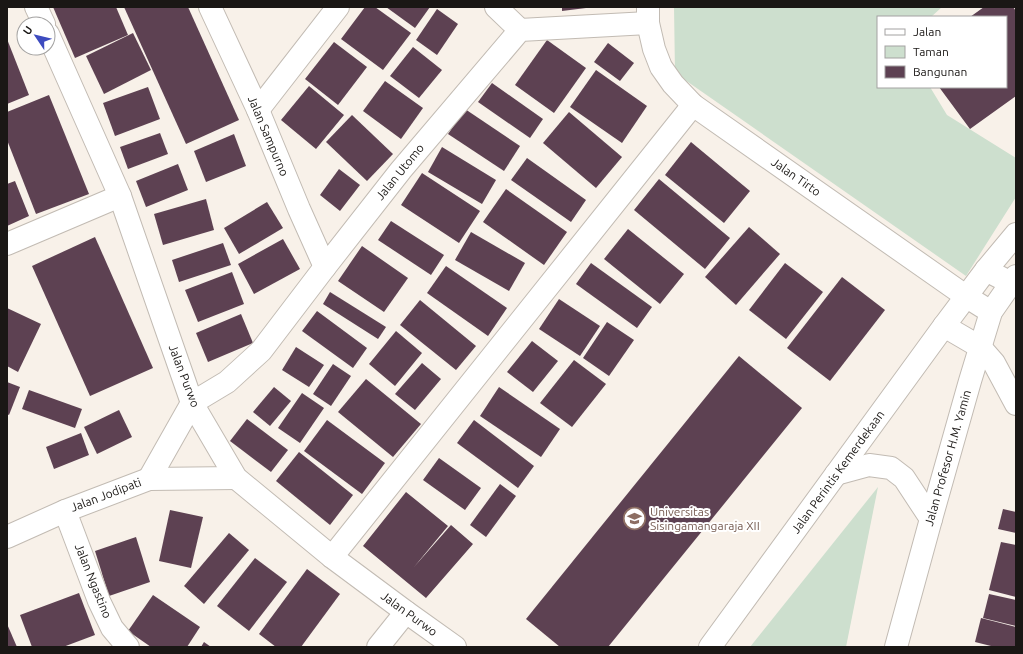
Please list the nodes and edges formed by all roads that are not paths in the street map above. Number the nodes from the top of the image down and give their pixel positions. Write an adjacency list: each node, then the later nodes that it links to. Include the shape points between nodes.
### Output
1 (210, 7): 8 (street, Jalan Sampurno)
2 (338, 7): 8 (street)
3 (496, 7): 5 (street)
4 (648, 15): 5 (street); 7 (street, Jalan Tirto, via 654,49 661,67)
5 (520, 30): 12 (street, Jalan Utomo, via 401,170)
6 (56, 52): 9 (street, Jalan Purwo)
7 (693, 106): 15 (street, Jalan Tirto); 27 (street)
8 (258, 110): 12 (street, Jalan Sampurno)
9 (120, 196): 11 (street); 19 (street, Jalan Purwo)
10 (1016, 234): 13 (street)
11 (7, 244)
12 (325, 267): 19 (street, Jalan Utomo, via 261,351 227,382)
13 (986, 270): 14 (street); 15 (street)
14 (1014, 281): 16 (street, Jalan Profesor H.M. Yamin)
15 (967, 297): 16 (street, Jalan Tirto); 17 (street, Jalan Perintis Kemerdekaan)
16 (991, 312): 18 (street, Jalan Profesor H.M. Yamin)
17 (944, 326): 18 (street); 21 (street, Jalan Perintis Kemerdekaan)
18 (980, 347): 20 (street, via 994,363); 25 (street, Jalan Profesor H.M. Yamin)
19 (192, 403): 22 (street, Jalan Purwo); 23 (street)
20 (1016, 404)
21 (836, 474): 25 (street, via 869,465 891,468 904,478); 32 (street, Jalan Perintis Kemerdekaan)
22 (236, 478): 23 (street, Jalan Jodipati); 27 (street, Jalan Purwo)
23 (149, 479): 24 (street, Jalan Jodipati)
24 (65, 511): 26 (street, Jalan Jodipati); 29 (street, Jalan Ngastino, via 99,601 112,628)
25 (931, 519): 33 (street, Jalan Profesor H.M. Yamin)
26 (7, 538)
27 (332, 557): 28 (street, Jalan Purwo)
28 (406, 612): 30 (street); 31 (street, Jalan Purwo)
29 (128, 647)
30 (378, 647)
31 (455, 647)
32 (710, 647)
33 (896, 647)

